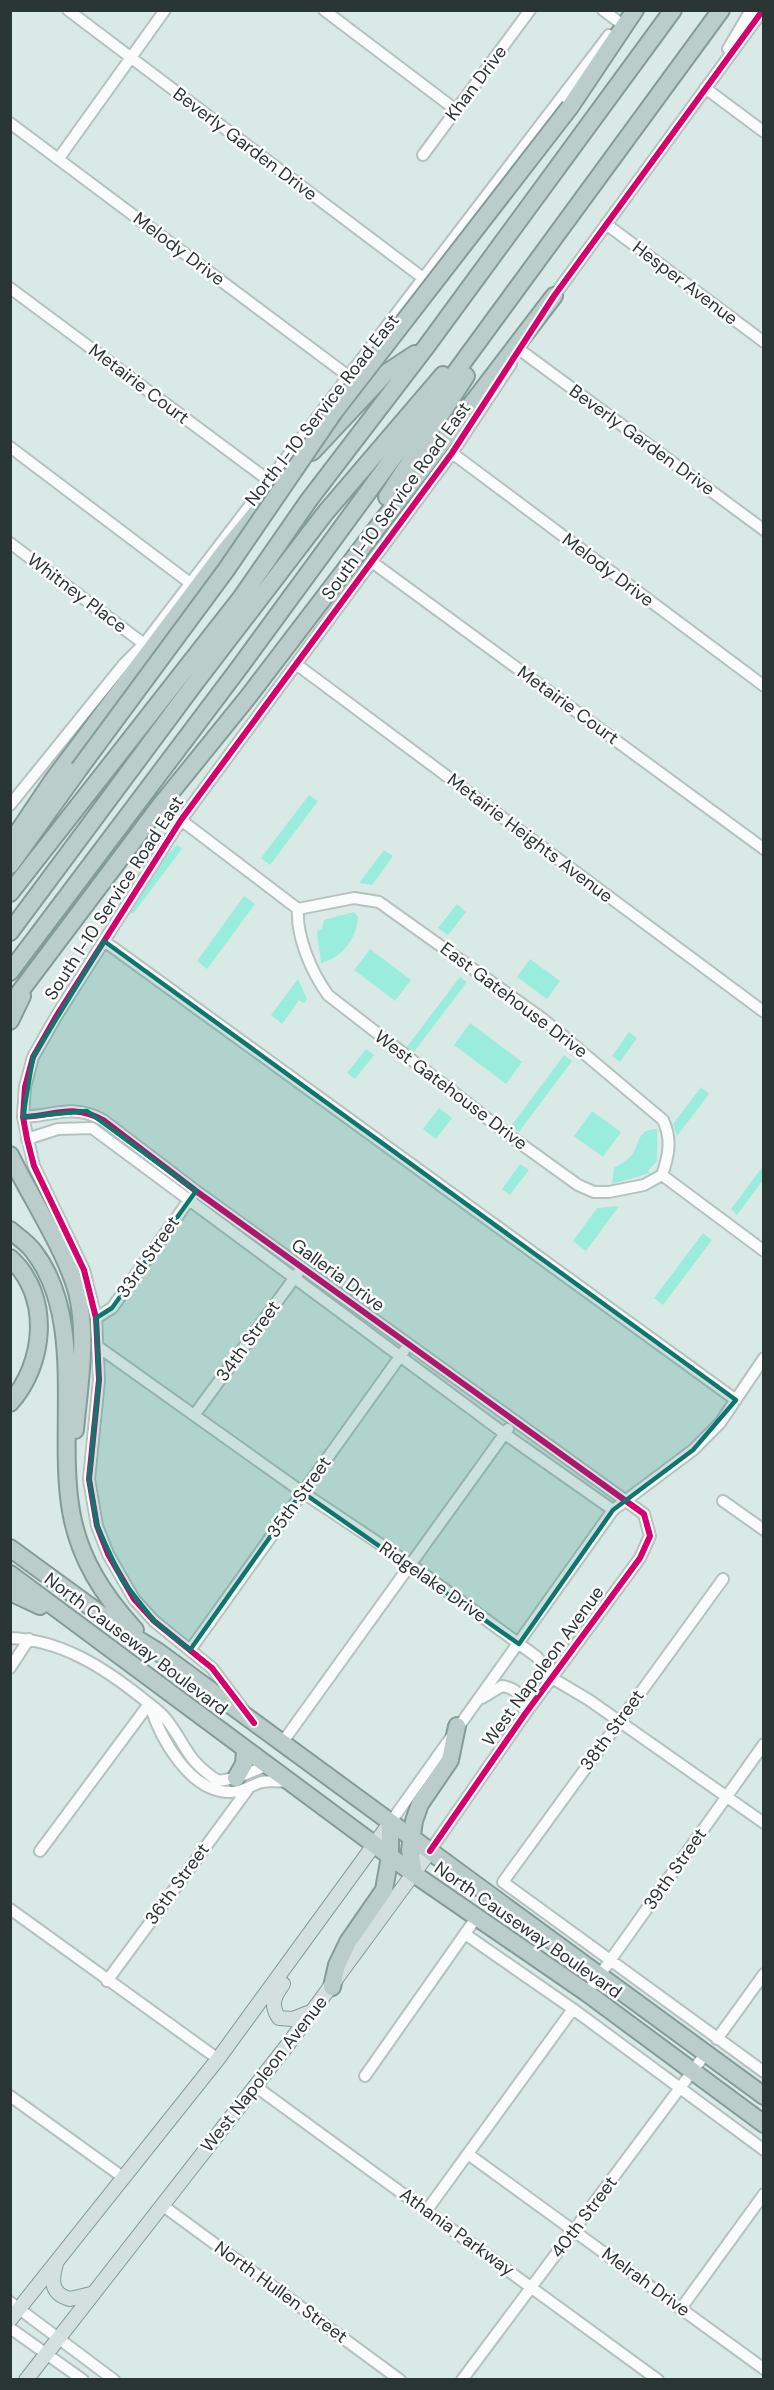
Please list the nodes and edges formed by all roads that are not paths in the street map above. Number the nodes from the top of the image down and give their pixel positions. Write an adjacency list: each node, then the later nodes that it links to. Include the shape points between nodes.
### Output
1 (68, 10): 13 (street, Beverly Garden Drive)
2 (165, 10): 13 (street)
3 (324, 10): 15 (street)
4 (530, 10): 15 (street, Khan Drive)
5 (603, 10): 12 (street)
6 (628, 10): 12 (street, North I-10 Service Road East)
7 (635, 10): 46 (highway, bridge, via 570,107 334,412 226,570)
8 (673, 10): 26 (highway)
9 (721, 10): 22 (highway)
10 (751, 10): 14 (street)
11 (763, 10): 14 (street, South I-10 Service Road East)
12 (619, 22): 21 (street, North I-10 Service Road East)
13 (131, 57): 19 (street); 21 (street, Beverly Garden Drive)
14 (705, 88): 17 (street); 20 (street, South I-10 Service Road East)
15 (456, 110): 18 (street, Khan Drive)
16 (10, 123): 19 (street, Melody Drive)
17 (764, 132)
18 (423, 155)
19 (59, 158): 28 (street, Melody Drive)
20 (606, 224): 24 (street, South I-10 Service Road East); 25 (street, Hesper Avenue)
21 (423, 278): 28 (street, North I-10 Service Road East)
22 (525, 278): 36 (highway, via 440,418); 49 (highway, via 326,512); 52 (highway)
23 (10, 288): 31 (street, Metairie Court)
24 (554, 296): 27 (street, South I-10 Service Road East); 36 (highway)
25 (764, 342)
26 (426, 347): 40 (highway, via 386,373 264,503); 47 (highway, via 309,500 234,607)
27 (520, 350): 30 (street, South I-10 Service Road East); 32 (street, Beverly Garden Drive)
28 (347, 375): 31 (street, North I-10 Service Road East)
29 (10, 447): 35 (street)
30 (452, 453): 34 (street, South I-10 Service Road East); 39 (street, Melody Drive)
31 (268, 480): 35 (street, North I-10 Service Road East)
32 (764, 530)
33 (10, 543): 37 (street, Whitney Place)
34 (372, 562): 38 (street, South I-10 Service Road East); 45 (street, Metairie Court)
35 (189, 584): 37 (street, North I-10 Service Road East)
36 (304, 620): 51 (highway, via 132,842)
37 (144, 644): 41 (street, North I-10 Service Road East)
38 (296, 664): 42 (street, South I-10 Service Road East); 54 (street, Metairie Heights Avenue)
39 (764, 686)
40 (53, 780): 43 (highway); 44 (highway)
41 (10, 805)
42 (182, 820): 48 (street); 50 (street, South I-10 Service Road East)
43 (10, 829)
44 (10, 844)
45 (764, 849)
46 (10, 865)
47 (10, 893)
48 (298, 909): 59 (street, West Gatehouse Drive, via 309,963 328,995 510,1136 578,1185 594,1192 644,1185); 59 (street, East Gatehouse Drive, via 354,898 379,902 543,1019 663,1120 669,1144)
49 (10, 932)
50 (104, 941): 56 (street, South I-10 Service Road East, via 33,1057); 72 (street)
51 (39, 970): 53 (highway); 55 (highway)
52 (10, 972)
53 (10, 1005)
54 (764, 1012)
55 (10, 1021)
56 (23, 1117): 57 (street, South I-10 Service Road East); 60 (street, Galleria Drive, via 87,1111)
57 (27, 1139): 61 (street, Galleria Drive, via 58,1129 92,1128); 67 (street, South I-10 Service Road East, via 34,1166 84,1270)
58 (10, 1155): 77 (highway, via 77,1292 82,1327)
59 (662, 1175): 63 (street)
60 (196, 1191): 61 (street, 33rd Street); 65 (street, Galleria Drive)
61 (189, 1200): 66 (street, Galleria Drive); 67 (street, 33rd Street, via 112,1308)
62 (10, 1230): 77 (highway, via 33,1251 50,1279 60,1308)
63 (764, 1251)
64 (10, 1257): 73 (highway, via 26,1277 36,1301 40,1344 22,1390)
65 (302, 1268): 66 (street, 34th Street); 68 (street, Galleria Drive)
66 (295, 1278): 70 (street, Galleria Drive); 74 (street, 34th Street)
67 (96, 1318): 69 (street, South I-10 Service Road East)
68 (408, 1345): 70 (street, 35th Street); 75 (street, Galleria Drive)
69 (97, 1346): 74 (street, Ridgelake Drive); 92 (street, South I-10 Service Road East, via 99,1380 89,1479 97,1526 108,1554 135,1599 154,1621)
70 (400, 1356): 76 (street, Galleria Drive); 78 (street, 35th Street)
71 (764, 1358): 72 (street, West Napoleon Avenue)
72 (736, 1400): 79 (street, West Napoleon Avenue, via 693,1450)
73 (10, 1403)
74 (195, 1414): 78 (street, Ridgelake Drive)
75 (514, 1421): 76 (street); 79 (street, Galleria Drive)
76 (505, 1434): 81 (street, Galleria Drive); 84 (street)
77 (68, 1487): 93 (highway, via 78,1541 102,1593)
78 (302, 1492): 84 (street, Ridgelake Drive); 92 (street, 35th Street)
79 (626, 1498): 81 (street, West Napoleon Avenue); 95 (street, West Napoleon Avenue, via 644,1514 650,1536 640,1558)
80 (723, 1501): 82 (street)
81 (613, 1510): 91 (street, West Napoleon Avenue)
82 (764, 1530)
83 (10, 1548): 93 (highway, North Causeway Boulevard)
84 (410, 1564): 91 (street, Ridgelake Drive); 102 (street)
85 (10, 1574): 88 (highway, North Causeway Boulevard)
86 (723, 1579): 99 (street, 38th Street)
87 (10, 1593): 88 (highway, via 27,1598)
88 (85, 1631): 104 (highway, North Causeway Boulevard)
89 (10, 1638): 90 (street)
90 (29, 1639): 94 (street); 96 (street, via 75,1653)
91 (519, 1644): 95 (street, Ridgelake Drive, via 546,1666); 97 (street, West Napoleon Avenue)
92 (190, 1650): 100 (street, South I-10 Service Road East, via 212,1668)
93 (157, 1651): 100 (highway, North Causeway Boulevard)
94 (10, 1668)
95 (552, 1678): 98 (street, West Napoleon Avenue); 99 (street, Ridgelake Drive)
96 (150, 1704): 107 (street, via 166,1718 200,1769 218,1781); 107 (street, via 176,1760 201,1782 219,1792 234,1792); 114 (street)
97 (469, 1711): 98 (street, via 502,1686 520,1693); 101 (street, West Napoleon Avenue)
98 (525, 1714): 115 (street, West Napoleon Avenue)
99 (619, 1721): 108 (street, Ridgelake Drive); 118 (street, 38th Street)
100 (254, 1723): 102 (highway, North Causeway Boulevard)
101 (457, 1726): 110 (street, West Napoleon Avenue); 112 (highway, via 450,1760 420,1804)
102 (282, 1743): 104 (highway); 109 (highway, North Causeway Boulevard)
103 (764, 1744): 108 (street, 39th Street)
104 (241, 1747): 105 (highway, North Causeway Boulevard); 107 (highway)
105 (268, 1765): 106 (highway, North Causeway Boulevard); 107 (street); 109 (highway, via 280,1761 292,1764 340,1798)
106 (291, 1782): 107 (street); 113 (highway, North Causeway Boulevard)
107 (242, 1783): 126 (street, 36th Street, via 220,1824)
108 (726, 1797): 111 (street, Ridgelake Drive); 123 (street, 39th Street)
109 (364, 1803): 110 (highway, North Causeway Boulevard)
110 (390, 1823): 112 (highway, North Causeway Boulevard); 113 (main road, West Napoleon Avenue); 116 (highway)
111 (764, 1823)
112 (411, 1838): 115 (highway, North Causeway Boulevard); 117 (highway)
113 (375, 1846): 116 (highway, North Causeway Boulevard); 120 (main road, West Napoleon Avenue)
114 (40, 1851)
115 (430, 1851): 117 (main road, West Napoleon Avenue); 125 (highway, North Causeway Boulevard)
116 (390, 1856): 117 (highway, North Causeway Boulevard); 127 (highway, via 384,1890 348,1942)
117 (414, 1874): 121 (highway, North Causeway Boulevard); 127 (main road, West Napoleon Avenue)
118 (503, 1882): 123 (street, North Causeway Boulevard)
119 (10, 1909): 126 (street)
120 (327, 1912): 130 (main road, via 324,1926 273,2001 279,2018 286,2020); 133 (main road, West Napoleon Avenue)
121 (476, 1918): 122 (street); 128 (highway, North Causeway Boulevard)
122 (465, 1934): 129 (street); 136 (street)
123 (610, 1961): 125 (street, 39th Street); 131 (street, North Causeway Boulevard)
124 (764, 1974): 131 (street)
125 (599, 1976): 128 (street, 39th Street); 132 (highway, North Causeway Boulevard)
126 (107, 1981): 133 (street)
127 (332, 1987): 130 (main road, West Napoleon Avenue)
128 (587, 1993): 135 (highway, North Causeway Boulevard)
129 (573, 2009): 138 (street); 143 (street)
130 (314, 2011): 137 (main road, West Napoleon Avenue)
131 (717, 2039): 134 (street, North Causeway Boulevard)
132 (706, 2053): 135 (street, 40th Street); 140 (highway, North Causeway Boulevard)
133 (218, 2059): 144 (main road, West Napoleon Avenue)
134 (764, 2072)
135 (692, 2073): 138 (street, 40th Street); 141 (highway, North Causeway Boulevard)
136 (365, 2076)
137 (255, 2086): 146 (main road, West Napoleon Avenue); 147 (street, Athania Parkway)
138 (680, 2088): 142 (street); 148 (street, 40th Street)
139 (10, 2096): 144 (street)
140 (764, 2096)
141 (764, 2124)
142 (764, 2150)
143 (468, 2154): 147 (street); 148 (street, Melrah Drive)
144 (124, 2178): 149 (main road, West Napoleon Avenue)
145 (764, 2194): 152 (street)
146 (162, 2205): 151 (main road, West Napoleon Avenue); 161 (street, North Hullen Street)
147 (427, 2210): 150 (street, Athania Parkway)
148 (575, 2230): 150 (street, 40th Street); 152 (street, Melrah Drive)
149 (59, 2256): 151 (main road, via 52,2284 56,2291 70,2299); 153 (main road, West Napoleon Avenue)
150 (532, 2287): 162 (street, 40th Street); 163 (street, Athania Parkway)
151 (91, 2294): 155 (main road, West Napoleon Avenue)
152 (682, 2307): 157 (street, Melrah Drive)
153 (13, 2310): 155 (street)
154 (10, 2328): 156 (street)
155 (58, 2339): 156 (main road, West Napoleon Avenue); 160 (street)
156 (46, 2353): 158 (main road, West Napoleon Avenue); 159 (street)
157 (764, 2369)
158 (26, 2379)
159 (82, 2379)
160 (114, 2379)
161 (400, 2379)
162 (462, 2379)
163 (658, 2379)

